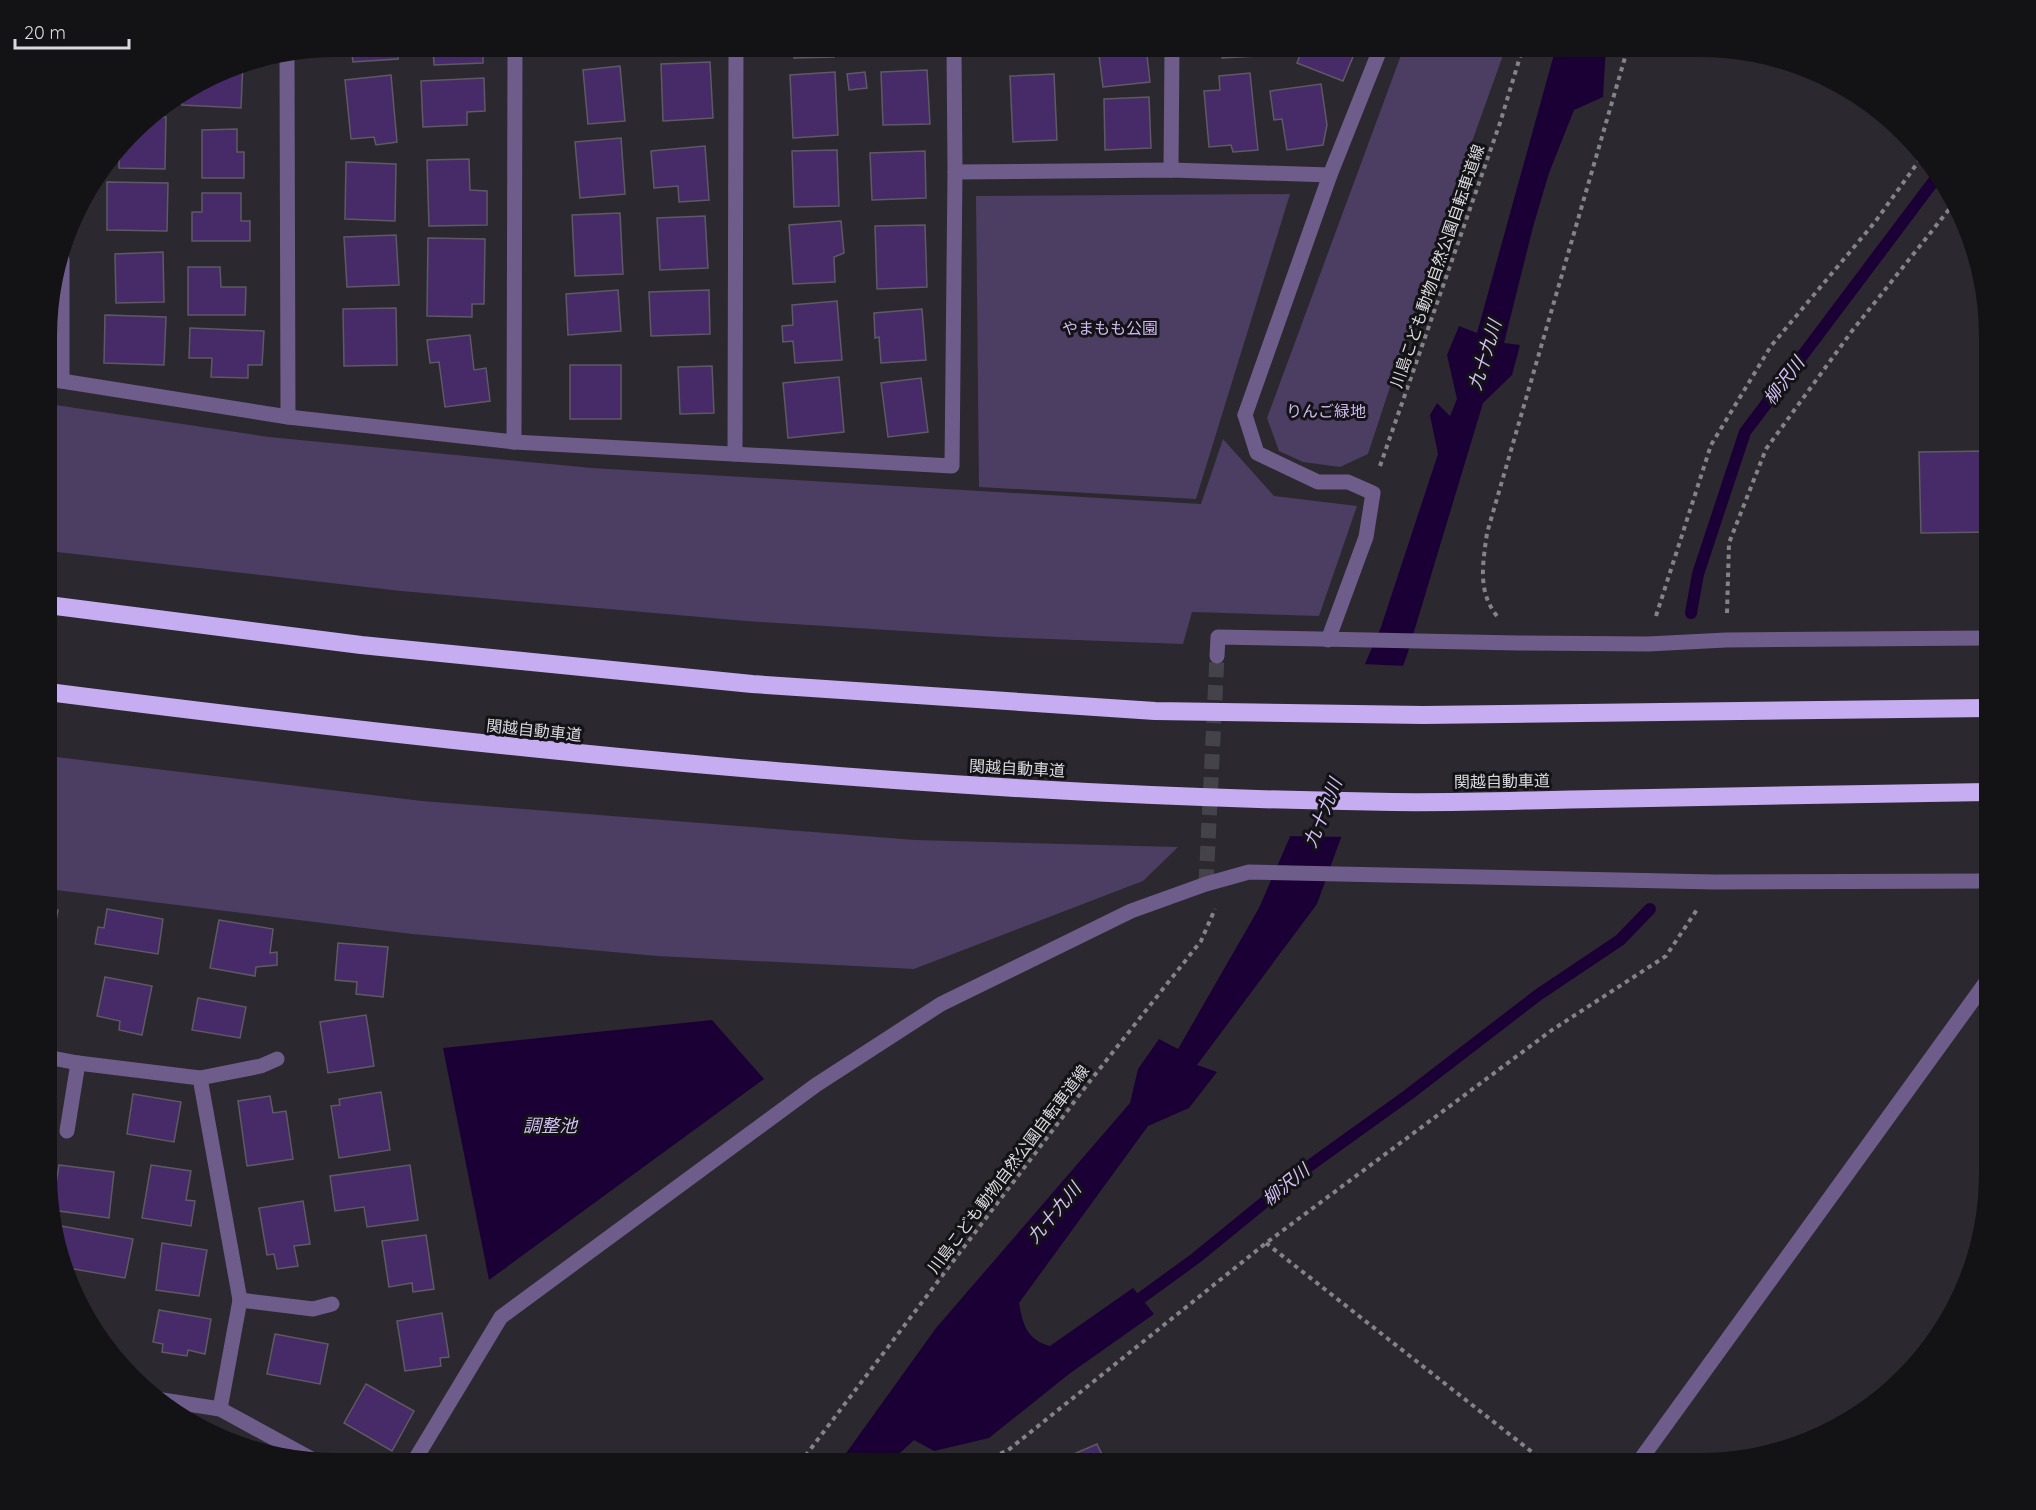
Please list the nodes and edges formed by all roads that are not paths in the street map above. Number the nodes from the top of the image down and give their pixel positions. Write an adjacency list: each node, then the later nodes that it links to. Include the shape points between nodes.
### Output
1 (515, 57): 14 (street)
2 (736, 57): 15 (street)
3 (954, 57): 8 (street)
4 (1172, 57): 7 (street)
5 (1377, 57): 9 (street)
6 (287, 61): 13 (street)
7 (1172, 170): 8 (street); 9 (street)
8 (955, 172): 15 (street, via 952,466)
9 (1330, 175): 18 (street, via 1245,415 1257,453 1318,482 1348,482 1373,493 1366,537)
10 (60, 294): 11 (street)
11 (57, 345)
12 (57, 380): 13 (street)
13 (288, 417): 14 (street)
14 (514, 442): 15 (street)
15 (735, 454)
16 (57, 606): 21 (highway, via 361,645 752,684 1155,711 1424,715)
17 (1979, 638): 18 (street, via 1648,644)
18 (1328, 640): 19 (street, via 1218,637)
19 (1217, 656)
20 (57, 693): 22 (highway, 関越自動車道, via 518,748 967,785 1396,802)
21 (1979, 708)
22 (1979, 792)
23 (1979, 881): 35 (street, via 1715,882 1249,872 1131,911 941,1004 816,1085 501,1317)
24 (1979, 992): 36 (street)
25 (57, 1059): 27 (street)
26 (277, 1059): 28 (street)
27 (78, 1063): 28 (street); 29 (street)
28 (200, 1078): 30 (street)
29 (67, 1131)
30 (240, 1300): 31 (street, via 314,1309); 33 (street)
31 (332, 1304)
32 (176, 1402): 33 (street)
33 (220, 1409): 34 (street)
34 (297, 1450)
35 (419, 1453)
36 (1645, 1453)

